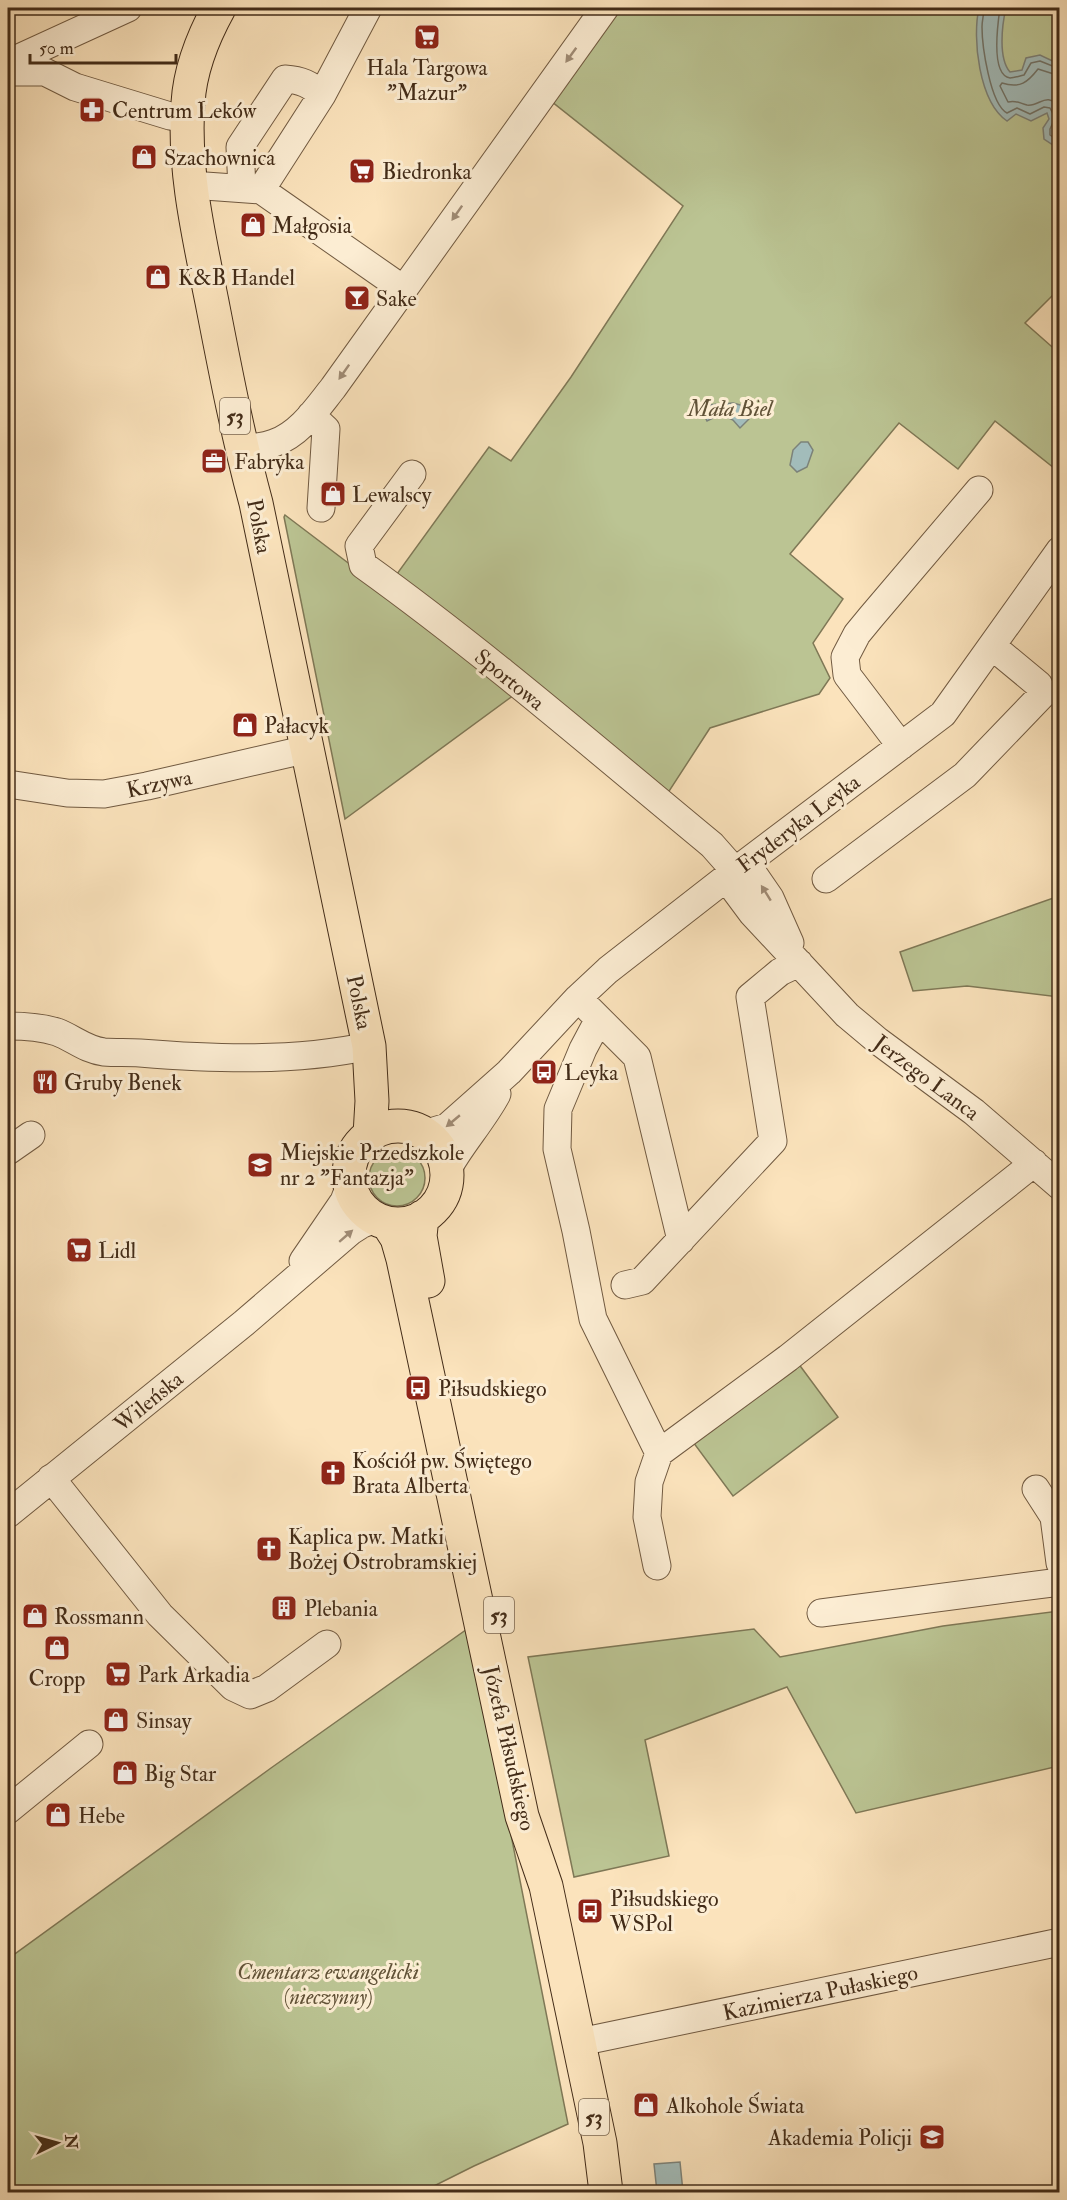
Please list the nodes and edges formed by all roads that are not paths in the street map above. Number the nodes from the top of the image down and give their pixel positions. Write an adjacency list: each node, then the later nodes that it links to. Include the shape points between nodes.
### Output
1 (128, 8): 5 (street)
2 (219, 8): 8 (main road, Polska / 53, via 195,60)
3 (368, 8): 7 (street)
4 (605, 8): 11 (street, one-way to 11)
5 (8, 63)
6 (8, 72): 8 (street, via 45,72 75,87)
7 (322, 95): 10 (street); 10 (street, via 300,80 285,79 240,147)
8 (187, 119): 9 (main road, Polska / 53)
9 (190, 185): 10 (street); 13 (main road, Polska / 53)
10 (252, 189): 11 (street)
11 (403, 289): 12 (street, one-way to 12)
12 (311, 415): 13 (street, via 276,443); 16 (street, via 327,429)
13 (242, 450): 20 (main road, Polska / 53)
14 (412, 474): 22 (street, Sportowa, via 359,546 363,565 517,684 712,845)
15 (979, 490): 19 (street, via 871,616 845,657 847,675)
16 (321, 508)
17 (1059, 550): 18 (street, Fryderyka Leyka)
18 (992, 646): 19 (street, Fryderyka Leyka, via 943,714); 23 (street, via 1039,685 1042,695 965,775)
19 (901, 746): 22 (street, Fryderyka Leyka)
20 (308, 749): 21 (street, Krzywa, via 104,794); 28 (main road, Polska / 53)
21 (8, 784)
22 (736, 871): 24 (street, Jerzego Lanca, via 770,898); 25 (street, Fryderyka Leyka, via 608,970)
23 (826, 879)
24 (799, 963): 34 (street, Jerzego Lanca, via 847,1015); 40 (street, via 780,972 750,997 773,1141)
25 (578, 998): 26 (street); 29 (street, Fryderyka Leyka)
26 (599, 1019): 40 (street, via 637,1057); 43 (street, via 558,1109 557,1149 593,1319)
27 (8, 1026): 28 (street, via 32,1026 59,1033 101,1052 202,1058 293,1055)
28 (369, 1046): 30 (main road, Polska / 53); 32 (main road, Polska / 53)
29 (509, 1072): 30 (street, Fryderyka Leyka, one-way to 30, via 447,1127); 35 (street, Fryderyka Leyka, via 485,1116)
30 (413, 1131): 32 (main road, via 391,1127); 35 (main road, 53, via 440,1151)
31 (31, 1135): 33 (street)
32 (370, 1135): 36 (main road, via 352,1158)
33 (8, 1151)
34 (1034, 1163): 37 (street, Jerzego Lanca); 43 (street, via 788,1358)
35 (446, 1172): 38 (main road, via 439,1201)
36 (350, 1185): 39 (main road, 53, via 359,1205); 42 (street, Wileńska, via 344,1201)
37 (1059, 1186)
38 (422, 1217): 39 (main road, via 411,1222); 54 (main road, Józefa Piłsudskiego / 53, via 423,1256 541,1814)
39 (382, 1221): 42 (street, Wileńska, one-way to 39, via 351,1231 362,1224); 54 (main road, Józefa Piłsudskiego / 53, via 397,1238 403,1259 522,1816)
40 (681, 1240): 41 (street, via 642,1281)
41 (625, 1285)
42 (287, 1287): 44 (street, Wileńska)
43 (659, 1453): 48 (street, via 649,1482 647,1517)
44 (51, 1478): 46 (street, Wileńska); 51 (street, via 160,1615 233,1687 250,1695 267,1688)
45 (1036, 1489): 47 (street, via 1054,1516)
46 (9, 1508)
47 (1059, 1563)
48 (657, 1566)
49 (1059, 1582): 50 (street)
50 (821, 1613)
51 (327, 1644)
52 (89, 1744): 53 (street)
53 (8, 1810)
54 (546, 1886): 56 (main road, Józefa Piłsudskiego / 53)
55 (1059, 1942): 56 (street, Kazimierza Pułaskiego)
56 (580, 2042): 57 (main road, Józefa Piłsudskiego / 53)
57 (606, 2193)

